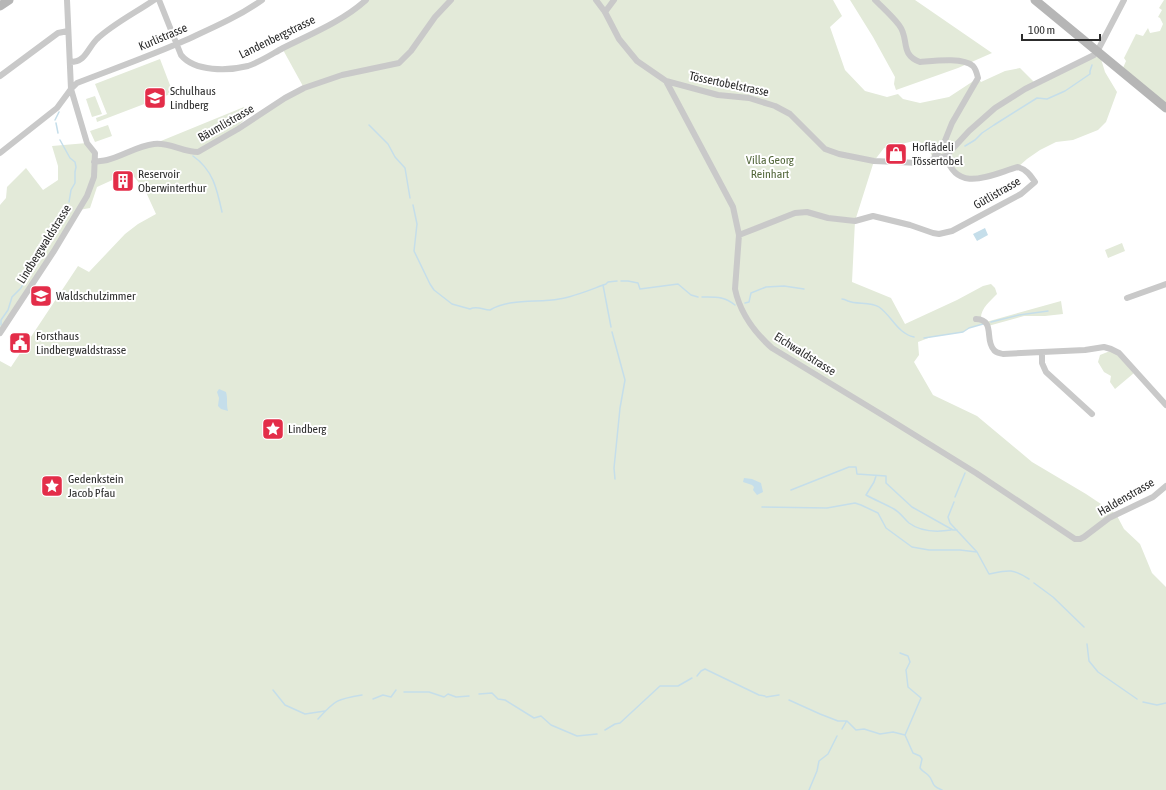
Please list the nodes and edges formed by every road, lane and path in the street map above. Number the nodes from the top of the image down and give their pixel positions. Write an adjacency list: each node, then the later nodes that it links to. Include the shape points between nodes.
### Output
1 (9, 0): 13 (street)
2 (67, 0): 15 (street)
3 (154, 0): 18 (street, via 104,33 78,62)
4 (159, 0): 16 (street, Landenbergstrasse)
5 (262, 0): 16 (street, Kurlistrasse, via 225,22)
6 (366, 0): 16 (street, Landenbergstrasse, via 344,17 250,65 224,70 196,65 184,59)
7 (451, 0): 26 (street, Bäumlistrasse, via 399,63 342,75 304,88 198,152 156,144)
8 (596, 0): 14 (street, Tössertobelstrasse)
9 (614, 0): 14 (street)
10 (875, 0): 25 (street, via 900,26 906,49 914,59 920,62 962,61 973,66 976,72 978,78)
11 (1035, 0): 17 (street)
12 (1124, 0): 17 (street)
13 (0, 6)
14 (605, 12): 20 (street, Tössertobelstrasse, via 619,39 637,61)
15 (68, 31): 18 (street); 19 (street, via 58,33)
16 (177, 44): 21 (street, Kurlistrasse, via 77,83)
17 (1097, 51): 22 (street); 24 (street, Tössertobelstrasse, via 995,108)
18 (70, 62): 21 (street)
19 (0, 76)
20 (666, 81): 25 (street, Tössertobelstrasse, via 718,95 750,98 775,106 790,114 825,149 839,154 874,161 920,163); 27 (street, Eichwaldstrasse, via 730,202)
21 (71, 89): 23 (street, via 57,108); 26 (street, via 87,143 95,153)
22 (1166, 108)
23 (0, 153)
24 (946, 156): 25 (street, Tössertobelstrasse); 27 (street, Gütlistrasse, via 953,171 962,178 973,180 1018,167 1025,170 1036,182 1021,194 952,231 939,234 873,216 855,221 828,218 807,212 795,213)
25 (934, 160)
26 (94, 162): 31 (street, Lindbergwaldstrasse, via 94,177 87,196)
27 (739, 235): 36 (street, Eichwaldstrasse, via 735,289 746,318 758,336 772,348 976,473)
28 (1166, 284): 29 (street)
29 (1127, 298)
30 (976, 319): 32 (street, via 986,322 990,342 998,352)
31 (0, 333)
32 (1042, 352): 33 (street, via 1104,347 1112,349 1119,353); 34 (street, via 1042,363 1046,372)
33 (1166, 405)
34 (1092, 414)
35 (1166, 486): 36 (street, Haldenstrasse, via 1153,497 1109,518)
36 (1076, 540)

